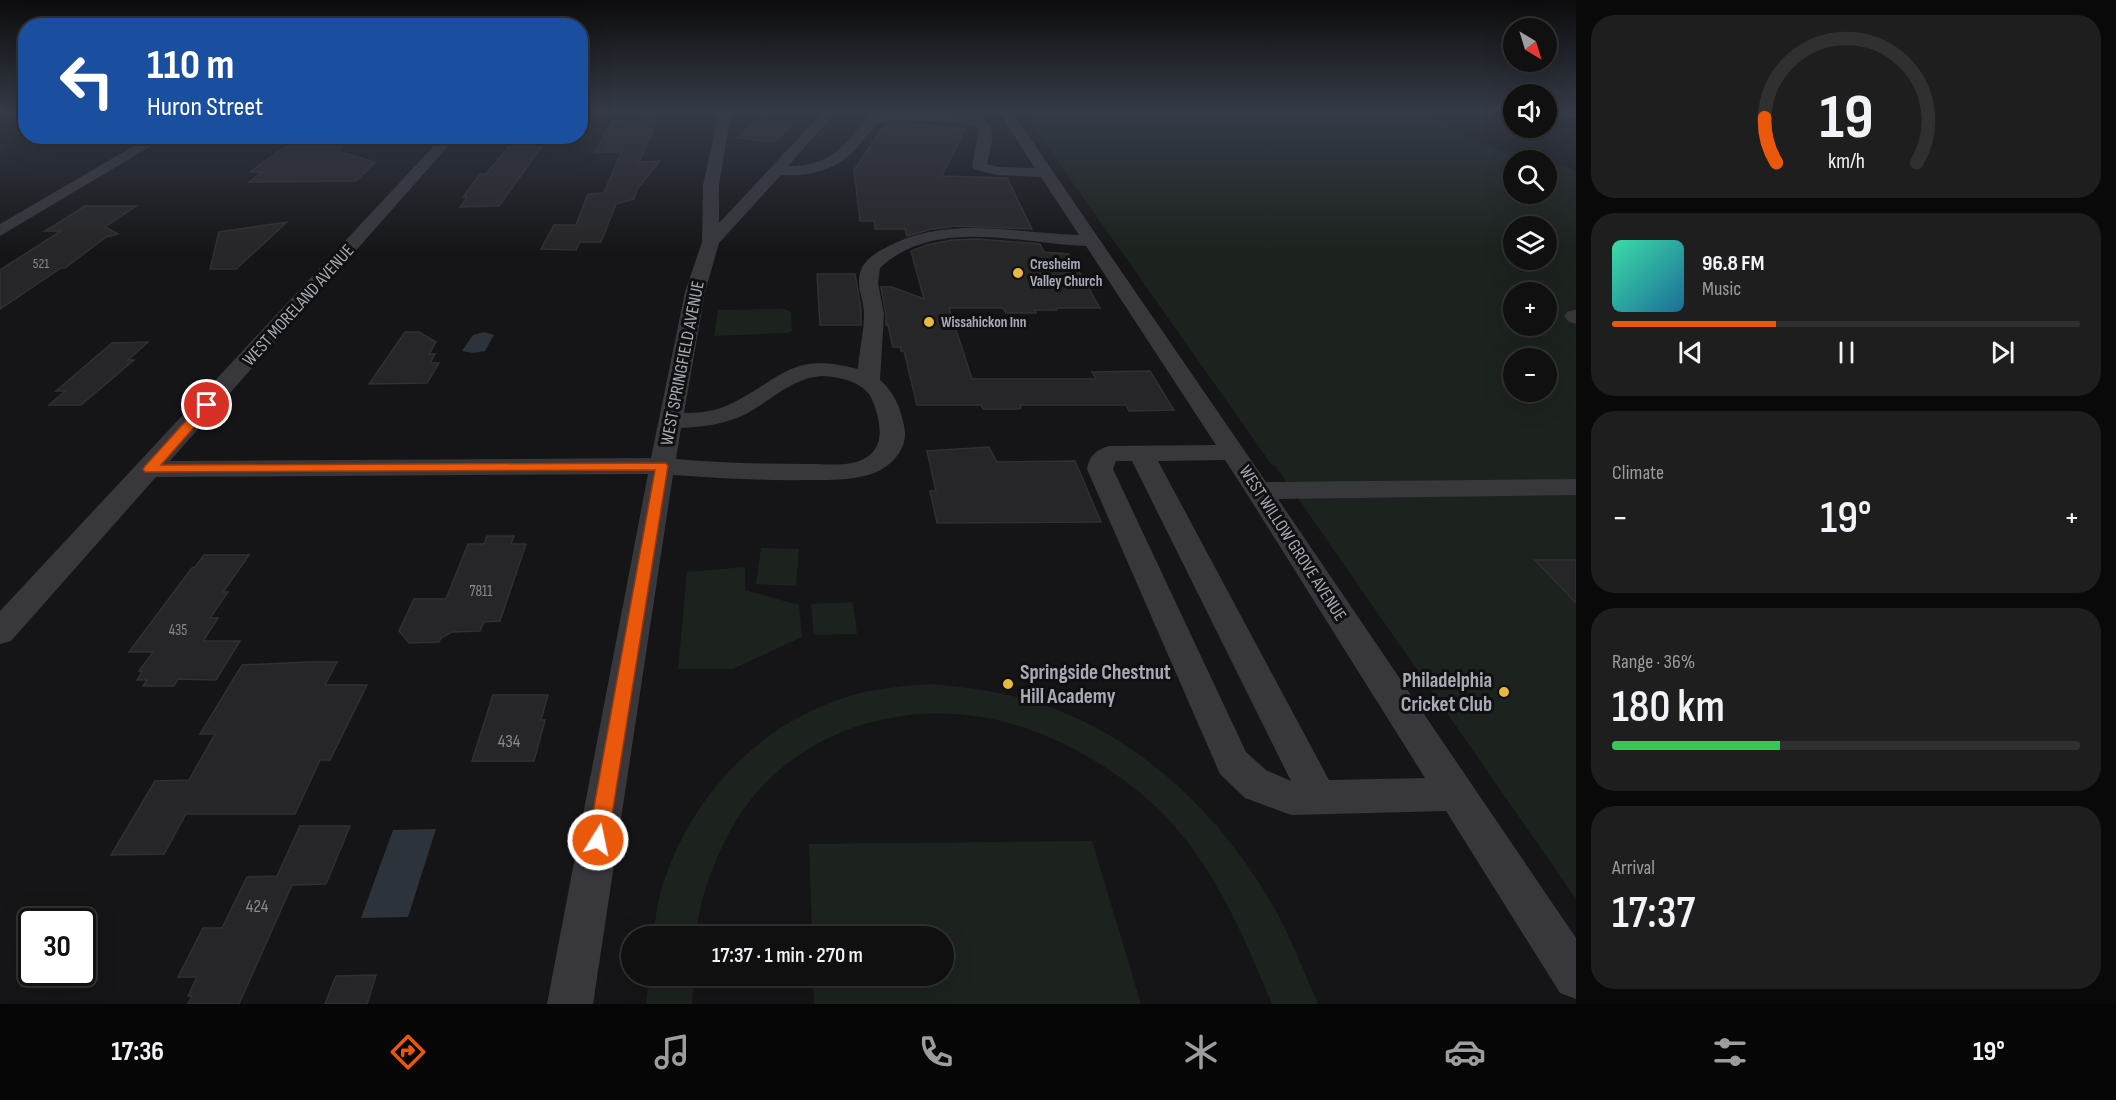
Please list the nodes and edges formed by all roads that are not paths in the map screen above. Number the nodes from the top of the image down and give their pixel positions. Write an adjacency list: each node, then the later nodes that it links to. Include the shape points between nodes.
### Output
1 (123, 159): 10 (street)
2 (430, 159): 18 (street, WEST MORELAND AVENUE)
3 (716, 159): 12 (street, WEST SPRINGFIELD AVENUE, via 711,185)
4 (788, 159): 8 (street)
5 (838, 159): 8 (street, via 806,171)
6 (980, 159): 9 (street, via 979,166 998,171)
7 (1036, 159): 9 (street, WEST WILLOW GROVE AVENUE)
8 (778, 170): 12 (street)
9 (1045, 173): 11 (street, WEST WILLOW GROVE AVENUE)
10 (0, 231)
11 (1091, 241): 13 (street, via 964,231 926,234 896,247 869,271 874,312); 15 (street, WEST WILLOW GROVE AVENUE)
12 (711, 242): 14 (street, WEST SPRINGFIELD AVENUE, via 695,292)
13 (869, 382): 14 (street, via 843,372 805,371 721,416); 17 (street, via 883,396 894,432 891,447 870,465 839,472 762,473)
14 (670, 421): 17 (street, WEST SPRINGFIELD AVENUE)
15 (1233, 452): 16 (street); 20 (street, WEST WILLOW GROVE AVENUE)
16 (1142, 453): 23 (street); 23 (street, via 1109,454 1101,461 1100,469 1233,764 1265,791 1291,798)
17 (662, 466): 18 (street); 25 (street, WEST SPRINGFIELD AVENUE)
18 (150, 469): 21 (street, WEST MORELAND AVENUE)
19 (1576, 487): 20 (street)
20 (1258, 491): 22 (street, WEST WILLOW GROVE AVENUE)
21 (0, 632)
22 (1456, 794): 23 (street); 24 (street, WEST WILLOW GROVE AVENUE)
23 (1318, 797)
24 (1576, 977)
25 (570, 1004)

